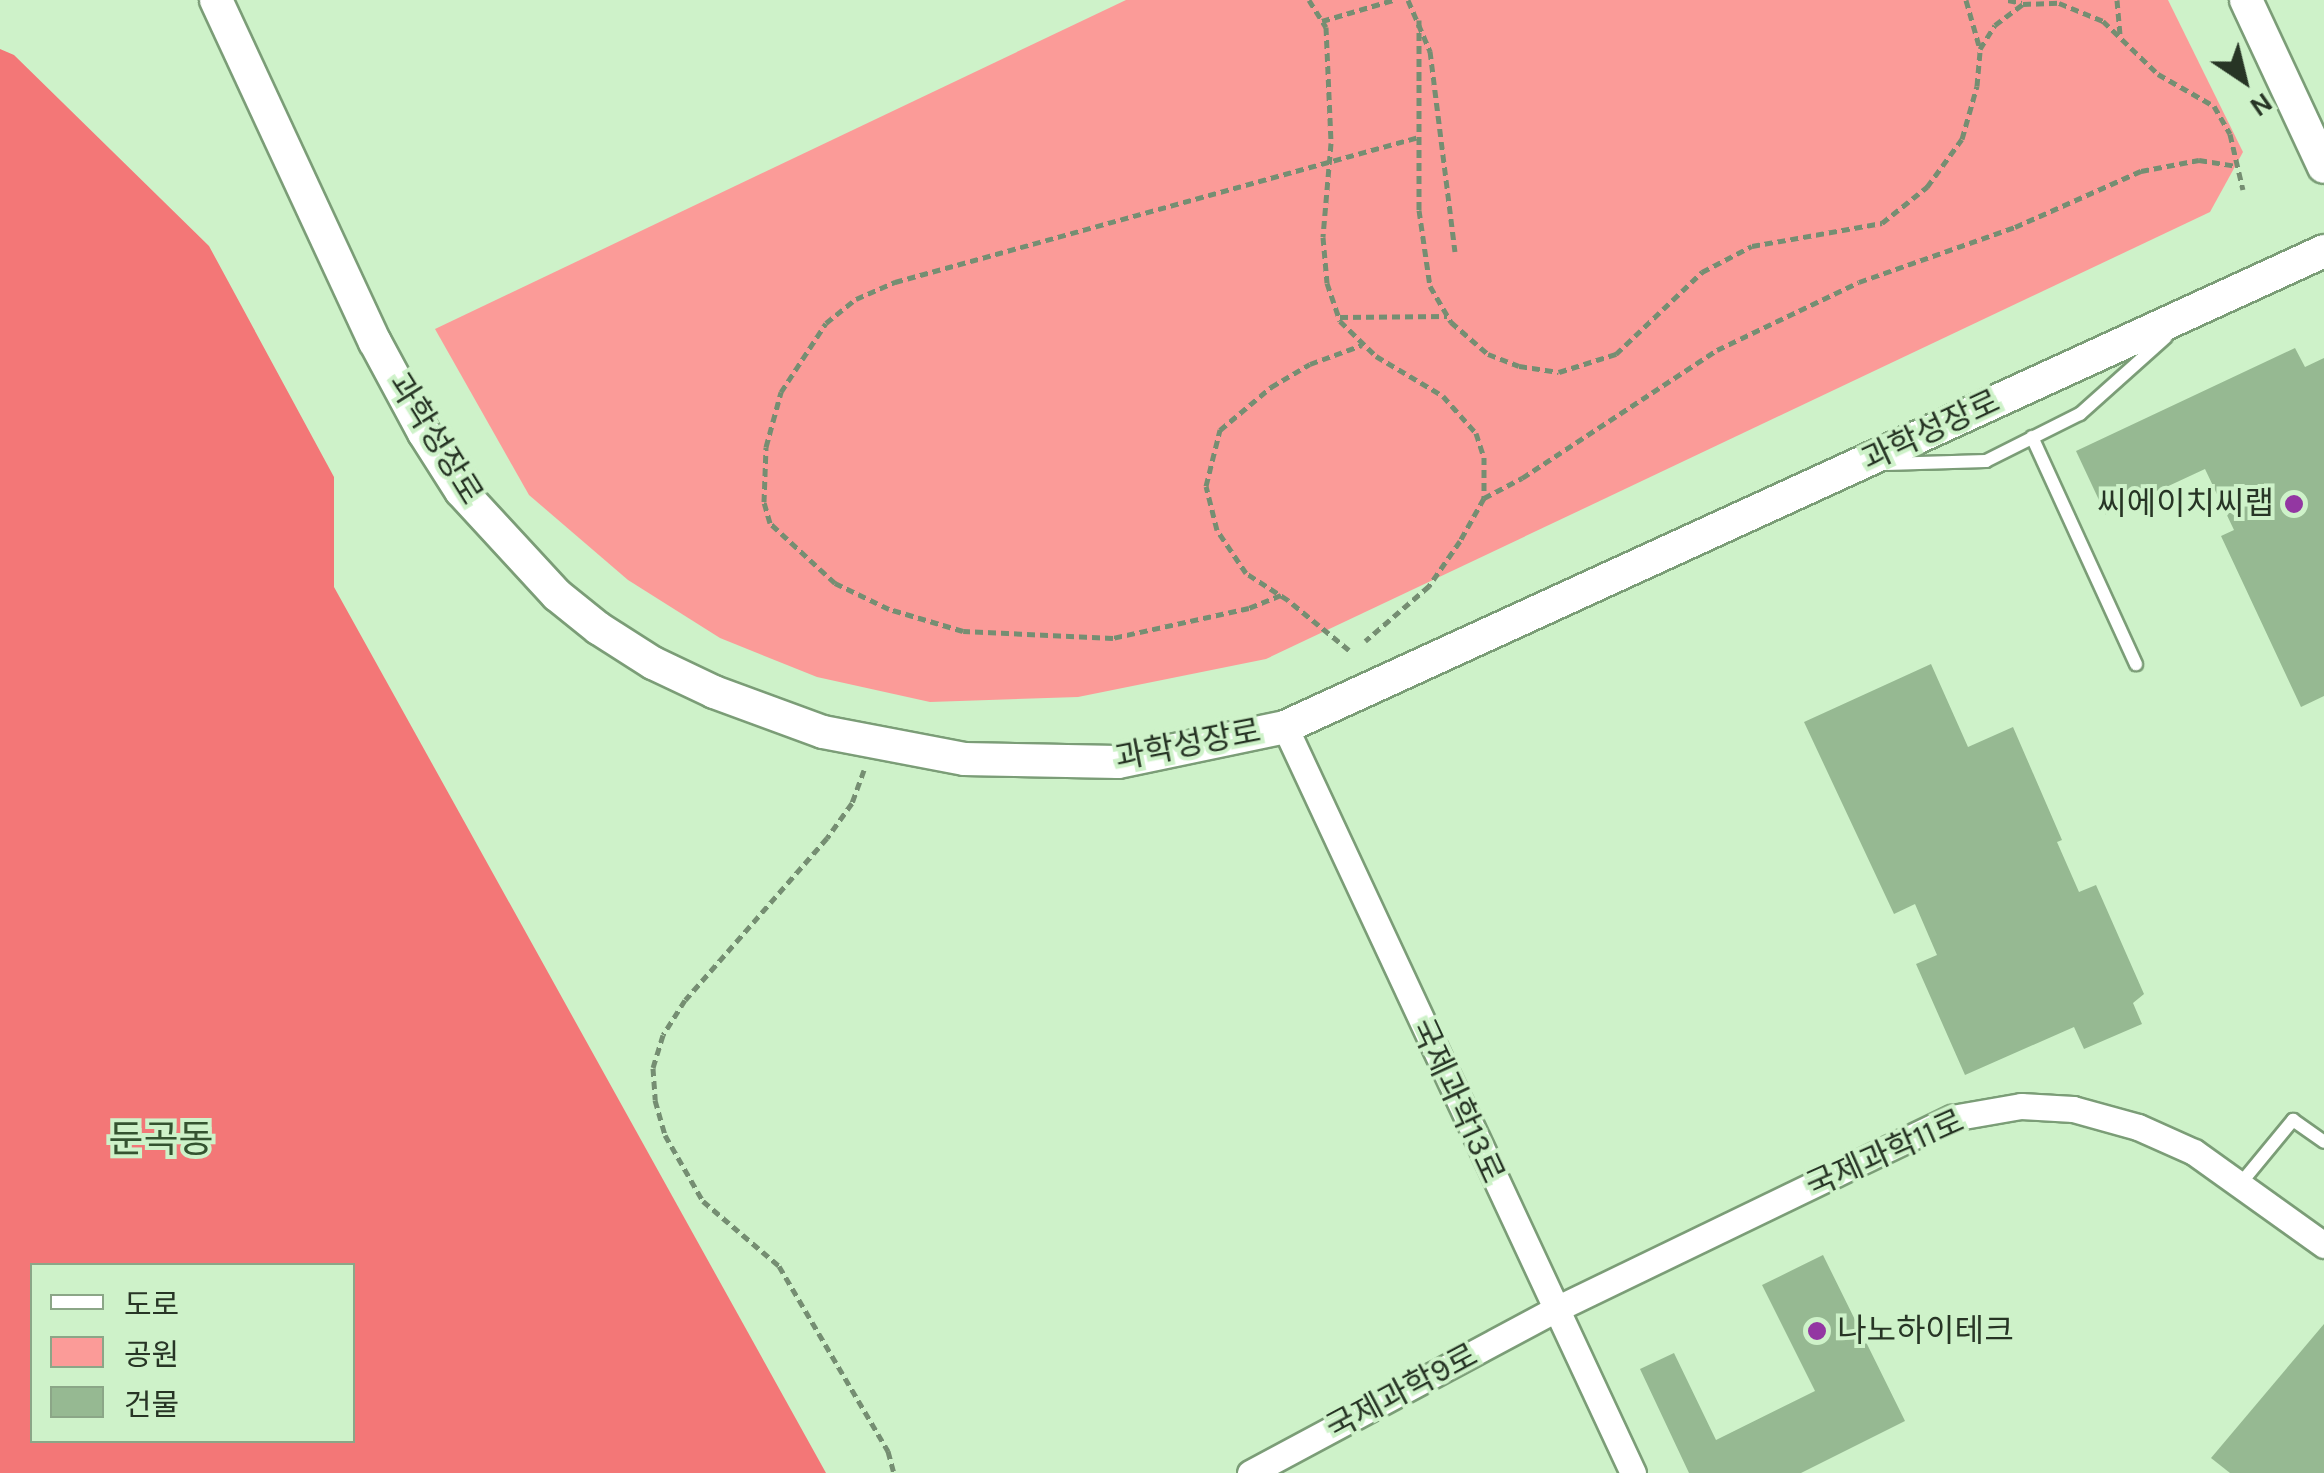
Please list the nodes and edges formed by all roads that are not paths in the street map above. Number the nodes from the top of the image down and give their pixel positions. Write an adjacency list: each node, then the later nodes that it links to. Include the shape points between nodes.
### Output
1 (216, 0): 9 (street, 과학성장로, via 375,342 461,491 557,595 598,628 653,663 767,714 874,744 964,759 1118,762)
2 (2246, 0): 3 (street)
3 (2324, 167)
4 (2324, 251): 5 (street, 과학성장로)
5 (2198, 309): 6 (lane, via 2080,414); 7 (street, 과학성장로)
6 (2032, 437): 7 (lane, via 1986,460); 8 (lane)
7 (1858, 465): 9 (street, 과학성장로)
8 (2136, 664)
9 (1285, 727): 13 (street, 국제과학13로)
10 (2324, 1142): 11 (lane, via 2294,1120)
11 (2241, 1183): 12 (street, 국제과학11로); 13 (street, 국제과학11로, via 2152,1133 2073,1109 2021,1106 1952,1118)
12 (2324, 1245)
13 (1554, 1310): 14 (street, 국제과학9로); 15 (street, 국제과학13로)
14 (1250, 1473)
15 (1633, 1473)

